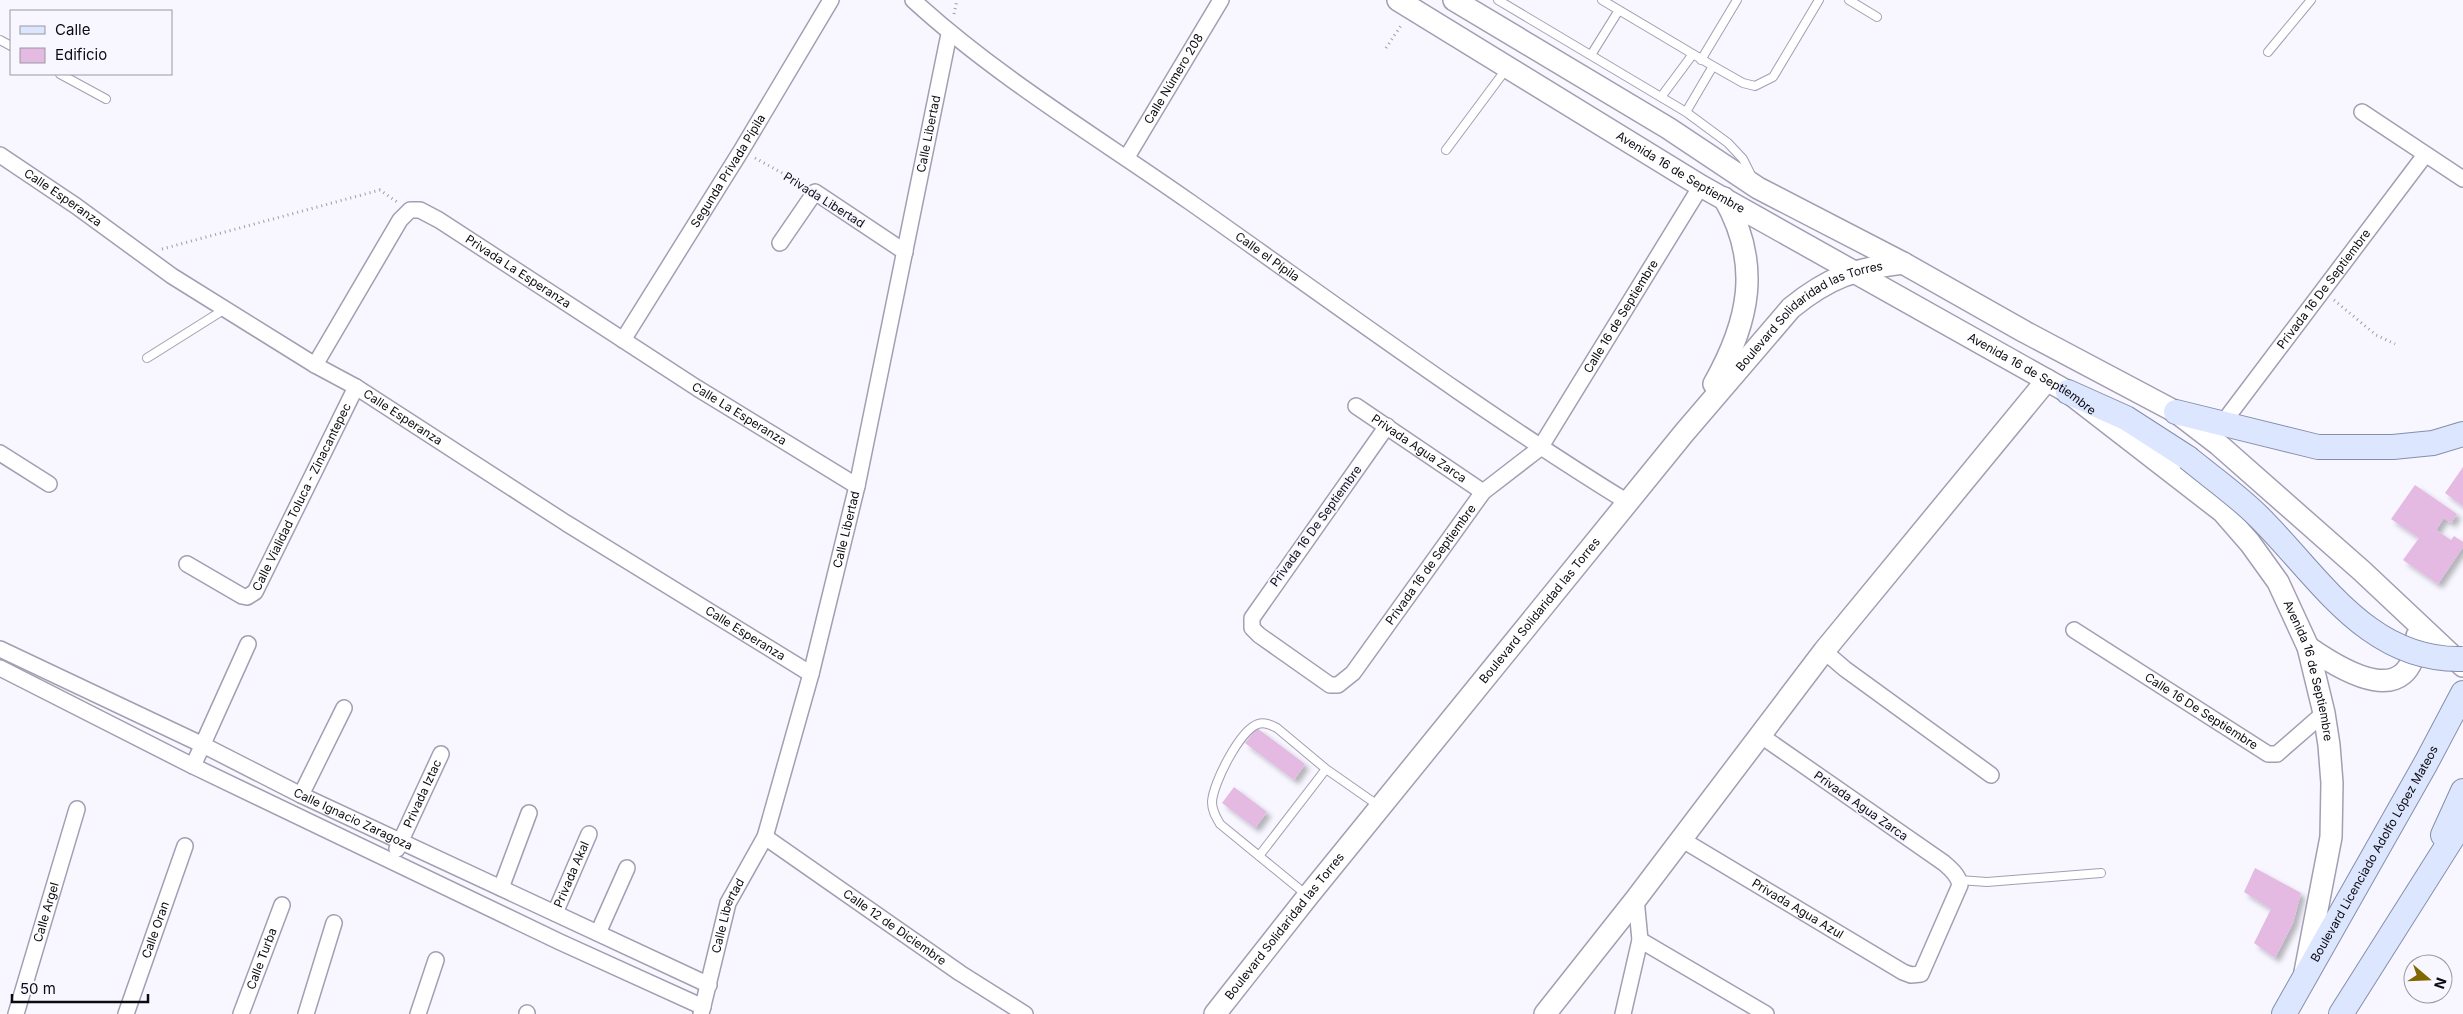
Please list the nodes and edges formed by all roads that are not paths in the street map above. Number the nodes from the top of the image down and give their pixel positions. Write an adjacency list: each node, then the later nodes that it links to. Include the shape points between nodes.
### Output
1 (830, 0): 39 (street, Segunda Privada Pípila, via 741,151)
2 (912, 0): 14 (street, Calle el Pípila)
3 (1221, 0): 29 (street, Calle Número 208)
4 (1454, 0): 32 (main road, Avenida 16 de Septiembre, via 1668,128)
5 (1498, 0): 17 (lane)
6 (1602, 0): 12 (lane)
7 (1737, 0): 18 (lane)
8 (1819, 0): 19 (lane, via 1773,77 1765,82 1754,86 1743,83)
9 (1849, 0): 13 (lane)
10 (2311, 0): 15 (lane)
11 (1405, 5): 20 (main road, Avenida 16 de Septiembre)
12 (1619, 10): 16 (lane); 17 (lane)
13 (1877, 17)
14 (949, 34): 29 (street, Calle el Pípila, via 1001,74); 35 (street, Calle Libertad)
15 (2268, 52)
16 (1692, 54): 18 (lane); 22 (lane)
17 (1591, 56): 22 (lane)
18 (1701, 60): 19 (lane)
19 (1712, 66): 24 (lane)
20 (1507, 68): 26 (lane); 31 (main road, Avenida 16 de Septiembre)
21 (62, 75): 23 (lane)
22 (1662, 98): 24 (lane)
23 (106, 99)
24 (1686, 112): 32 (lane, via 1728,143 1743,159)
25 (2362, 112): 28 (street)
26 (1446, 150)
27 (0, 155): 38 (street, Calle Esperanza, via 172,276)
28 (2425, 156): 30 (street); 47 (street, Privada 16 De Septiembre)
29 (1127, 157): 51 (street, Calle el Pípila)
30 (2463, 179)
31 (1701, 186): 33 (main road, Avenida 16 de Septiembre); 51 (street, Calle 16 de Septiembre)
32 (1758, 188): 36 (main road, Avenida 16 de Septiembre)
33 (1724, 198): 37 (main road, Avenida 16 de Septiembre); 49 (main road, via 1744,251 1746,297 1742,322 1726,363)
34 (780, 243): 35 (street, Privada Libertad, via 815,192)
35 (905, 252): 54 (street, Calle Libertad)
36 (1903, 263): 37 (main road, Boulevard Solidaridad las Torres); 46 (main road, Avenida 16 de Septiembre)
37 (1856, 272): 42 (main road, Avenida 16 de Septiembre); 49 (main road, Boulevard Solidaridad las Torres, via 1838,276 1791,308)
38 (226, 309): 40 (lane); 41 (street, Calle Esperanza)
39 (623, 340): 41 (street, Privada La Esperanza, via 439,220 420,210 410,210 400,220); 54 (street, Calle La Esperanza)
40 (147, 358)
41 (315, 365): 43 (street, Calle Esperanza)
42 (2047, 380): 44 (main road, Avenida 16 de Septiembre); 63 (main road)
43 (356, 388): 57 (street, Calle Vialidad Toluca - Zinacantepec, via 254,592 247,597 242,596); 67 (street, Calle Esperanza, via 566,523)
44 (2068, 392): 61 (main road, Avenida 16 de Septiembre, via 2223,512 2278,582); 64 (main road, bridge, via 2126,418 2188,458 2258,516 2345,611 2383,640 2426,657)
45 (1356, 406): 48 (street, Privada Agua Zarca)
46 (2176, 412): 47 (main road); 58 (main road, Avenida 16 de Septiembre, via 2276,494)
47 (2222, 424): 50 (main road, via 2318,447 2432,443)
48 (1387, 426): 55 (street, Privada Agua Zarca); 68 (street, Privada 16 De Septiembre, via 1252,618 1252,628)
49 (1684, 434): 56 (main road, Boulevard Solidaridad las Torres)
50 (2463, 434)
51 (1540, 448): 55 (street, Privada 16 de Septiembre); 56 (street, Calle el Pípila)
52 (0, 453): 53 (street)
53 (49, 484)
54 (857, 486): 67 (street, Calle Libertad)
55 (1484, 492): 68 (street, Privada 16 de Septiembre, via 1353,673 1338,684)
56 (1629, 503): 80 (main road, Boulevard Solidaridad las Torres)
57 (187, 564)
58 (2415, 619): 61 (main road, via 2417,637 2411,664 2402,674 2390,679 2372,680 2355,676); 65 (main road, Avenida 16 de Septiembre)
59 (2074, 630): 71 (street, Calle 16 De Septiembre, via 2268,754 2277,754)
60 (248, 644): 73 (street)
61 (2308, 647): 71 (main road, Avenida 16 de Septiembre)
62 (0, 649): 73 (street, Calle Ignacio Zaragoza)
63 (1824, 651): 72 (main road); 77 (street)
64 (2463, 659)
65 (2463, 666)
66 (0, 668): 75 (street, Calle Ignacio Zaragoza)
67 (811, 674): 85 (street, Calle Libertad)
68 (1330, 685)
69 (2463, 693): 106 (main road, Boulevard Licenciado Adolfo López Mateos)
70 (344, 708): 79 (street)
71 (2324, 713): 106 (main road, Avenida 16 de Septiembre, via 2331,773 2331,837)
72 (1760, 735): 86 (main road); 93 (street, Privada Agua Zarca, via 1951,868)
73 (203, 745): 75 (street); 79 (street, Calle Ignacio Zaragoza)
74 (441, 754): 87 (street, Privada Iztac)
75 (193, 766): 90 (street, Calle Ignacio Zaragoza)
76 (1326, 768): 80 (lane); 89 (lane); 89 (lane, via 1270,725 1260,724 1251,728 1223,766 1212,803 1220,824)
77 (1991, 775)
78 (2463, 791): 98 (main road)
79 (301, 796): 87 (street, Calle Ignacio Zaragoza)
80 (1381, 807): 95 (main road, Boulevard Solidaridad las Torres)
81 (77, 809): 109 (street, Calle Argel)
82 (529, 814): 94 (street)
83 (2463, 821): 98 (main road)
84 (589, 834): 99 (street, Privada Akal)
85 (765, 837): 107 (street, Calle Libertad, via 728,903); 114 (street, Calle 12 de Diciembre, via 960,973)
86 (1681, 839): 93 (street, Privada Agua Azul, via 1903,972 1917,976 1925,967 1960,886); 96 (main road)
87 (401, 842): 90 (street, Privada Iztac); 94 (street, Calle Ignacio Zaragoza)
88 (185, 846): 110 (street, Calle Oran)
89 (1259, 856): 95 (lane)
90 (393, 860): 105 (street, Calle Ignacio Zaragoza)
91 (627, 868): 101 (street)
92 (2101, 873): 93 (lane, via 1988,882)
93 (1959, 880)
94 (501, 888): 99 (street, Calle Ignacio Zaragoza)
95 (1308, 896): 115 (main road, Boulevard Solidaridad las Torres)
96 (1636, 900): 102 (street); 116 (main road)
97 (282, 905): 111 (street, Calle Turba)
98 (2410, 905): 120 (main road)
99 (555, 913): 101 (street, Calle Ignacio Zaragoza)
100 (334, 923): 112 (street)
101 (598, 933): 103 (street, Calle Ignacio Zaragoza)
102 (1640, 940): 117 (street); 118 (street)
103 (656, 959): 105 (street); 107 (street, Calle Ignacio Zaragoza)
104 (436, 960): 113 (street)
105 (647, 981): 108 (street, Calle Ignacio Zaragoza)
106 (2302, 982): 119 (main road, Boulevard Licenciado Adolfo López Mateos)
107 (709, 984): 108 (street, Calle Libertad)
108 (702, 1010)
109 (16, 1014)
110 (126, 1014)
111 (241, 1014)
112 (306, 1014)
113 (418, 1014)
114 (1025, 1014)
115 (1215, 1014)
116 (1545, 1014)
117 (1624, 1014)
118 (1766, 1014)
119 (2284, 1014)
120 (2341, 1014)

